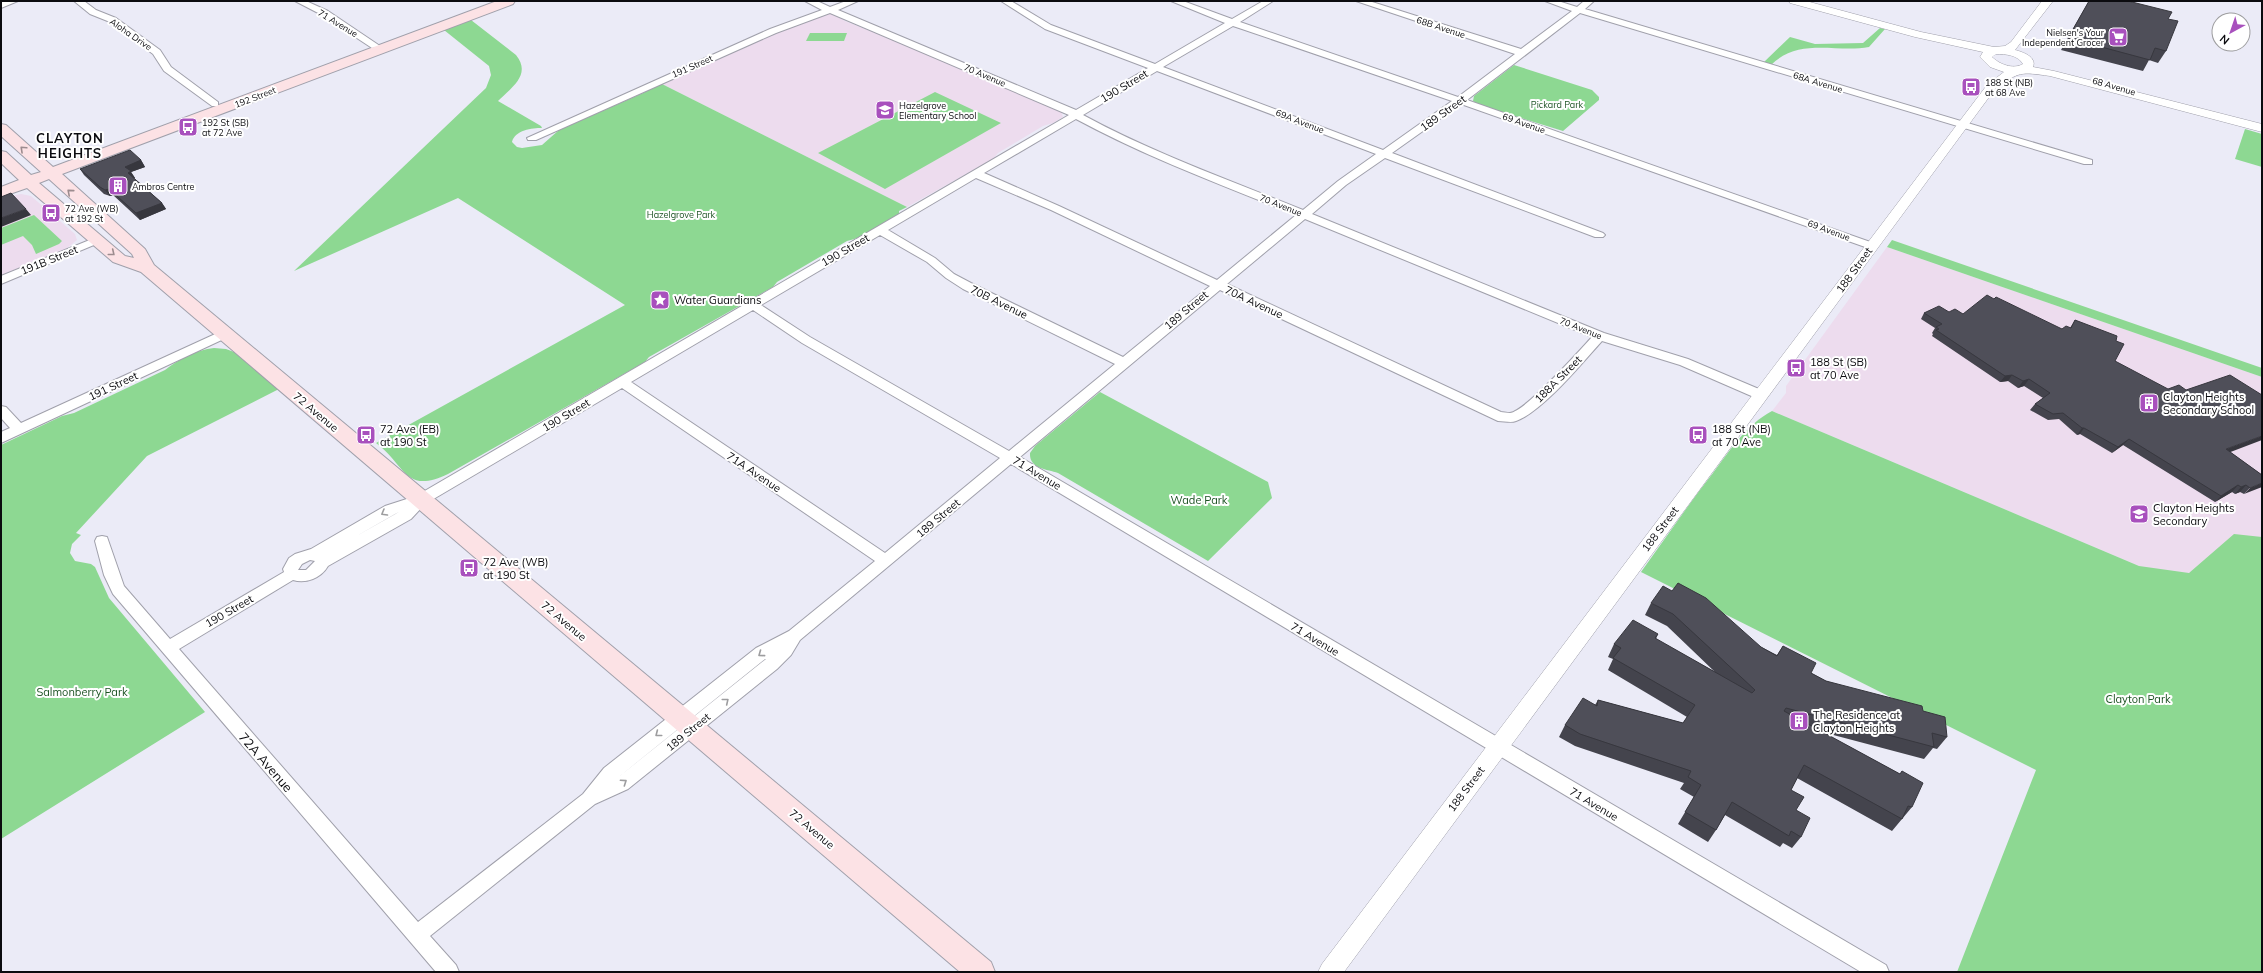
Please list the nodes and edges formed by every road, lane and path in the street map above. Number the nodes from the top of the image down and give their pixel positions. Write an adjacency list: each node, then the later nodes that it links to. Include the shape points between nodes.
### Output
1 (14, 1): 17 (street)
2 (78, 1): 28 (street, Aloha Drive, via 93,12 113,20 157,52 168,69)
3 (300, 1): 21 (street, 71 Avenue)
4 (495, 1): 21 (main road, 192 Street)
5 (509, 1): 37 (main road, 192 Street)
6 (809, 1): 18 (street, 70 Avenue)
7 (854, 1): 18 (street, 191 Street)
8 (1005, 1): 25 (street, 69A Avenue, via 1048,27)
9 (1175, 1): 20 (street, 69 Avenue)
10 (1269, 1): 20 (street, 190 Street)
11 (1360, 1): 22 (street, 68B Avenue)
12 (1549, 1): 19 (street, 68A Avenue)
13 (1590, 1): 19 (street, 189 Street)
14 (1794, 1): 23 (street, via 1969,51)
15 (2048, 1): 23 (street, via 2015,44)
16 (2060, 1): 24 (street, via 2027,47)
17 (1, 5)
18 (829, 9): 29 (street, 70 Avenue); 33 (street, 191 Street, via 773,31)
19 (1579, 10): 22 (street, 189 Street); 30 (street, 68A Avenue)
20 (1232, 22): 25 (street, 190 Street); 27 (street, 69 Avenue)
21 (375, 46): 28 (main road, 192 Street)
22 (1522, 53): 27 (street, 189 Street)
23 (1992, 55): 24 (street, via 2009,52); 24 (street, via 2003,67); 26 (street, 188 Street, via 1996,69)
24 (2023, 63): 26 (street, 188 Street); 32 (street, 68 Avenue, via 2053,69)
25 (1156, 67): 29 (street, 190 Street); 35 (street, 69A Avenue)
26 (1991, 87): 30 (street, 188 Street)
27 (1460, 101): 35 (street, 189 Street); 46 (street, 69 Avenue)
28 (215, 104): 37 (main road, 192 Street)
29 (1076, 114): 38 (street, 190 Street); 42 (street, 70 Avenue, via 1130,142)
30 (1962, 125): 36 (street, 68A Avenue); 46 (street, 188 Street)
31 (1, 128): 37 (main road, 72 Avenue, one-way to 31)
32 (2262, 128)
33 (532, 138)
34 (1, 154): 39 (main road, 72 Avenue)
35 (1386, 154): 42 (street, 189 Street, via 1342,183); 44 (street, 69A Avenue)
36 (2088, 162)
37 (47, 172): 39 (main road, 192 Street); 47 (main road, 72 Avenue, one-way to 37, via 139,252)
38 (976, 174): 43 (street, 190 Street); 49 (street, 70A Avenue, via 1055,208)
39 (26, 179): 40 (main road, 192 Street); 41 (main road, 192 Street); 45 (main road, 72 Avenue)
40 (1, 184)
41 (1, 192)
42 (1304, 215): 49 (street, 189 Street); 52 (street, 70 Avenue)
43 (880, 230): 50 (street, 190 Street); 53 (street, 70B Avenue, via 931,260 967,286)
44 (1599, 235)
45 (97, 240): 47 (main road, 72 Avenue, one-way to 47, via 119,258); 48 (street, 191B Street)
46 (1872, 246): 55 (street, 188 Street)
47 (147, 268): 51 (main road, 72 Avenue)
48 (1, 280)
49 (1217, 285): 53 (street, 189 Street); 57 (street, 70A Avenue, via 1498,416)
50 (753, 305): 54 (street, 190 Street); 60 (street, 71 Avenue, via 806,340)
51 (224, 334): 58 (street, 191 Street); 61 (main road, 72 Avenue)
52 (1600, 336): 55 (street, 70 Avenue, via 1684,362); 57 (street, 188A Street, via 1560,379 1524,412)
53 (1124, 363): 60 (street, 189 Street)
54 (622, 382): 61 (street, 190 Street); 63 (street, 71A Avenue)
55 (1761, 395): 66 (street, 188 Street)
56 (1, 410): 58 (street)
57 (1512, 418)
58 (19, 429): 59 (street, 191 Street)
59 (1, 438)
60 (1011, 458): 63 (street, 189 Street); 66 (street, 71 Avenue)
61 (421, 500): 64 (street, 190 Street, via 406,515 319,558 305,555 296,560 290,569 292,574); 65 (main road, 72 Avenue)
62 (102, 541): 64 (street, 72A Avenue, via 118,590)
63 (886, 561): 65 (street, 189 Street, via 795,635 771,664)
64 (167, 648): 67 (street, 72A Avenue)
65 (686, 724): 67 (street, 189 Street, via 622,784 589,799); 69 (main road, 72 Avenue)
66 (1498, 747): 70 (street, 188 Street); 71 (street, 71 Avenue)
67 (416, 935): 68 (street, 72A Avenue)
68 (449, 972)
69 (981, 972)
70 (1330, 972)
71 (1879, 972)

